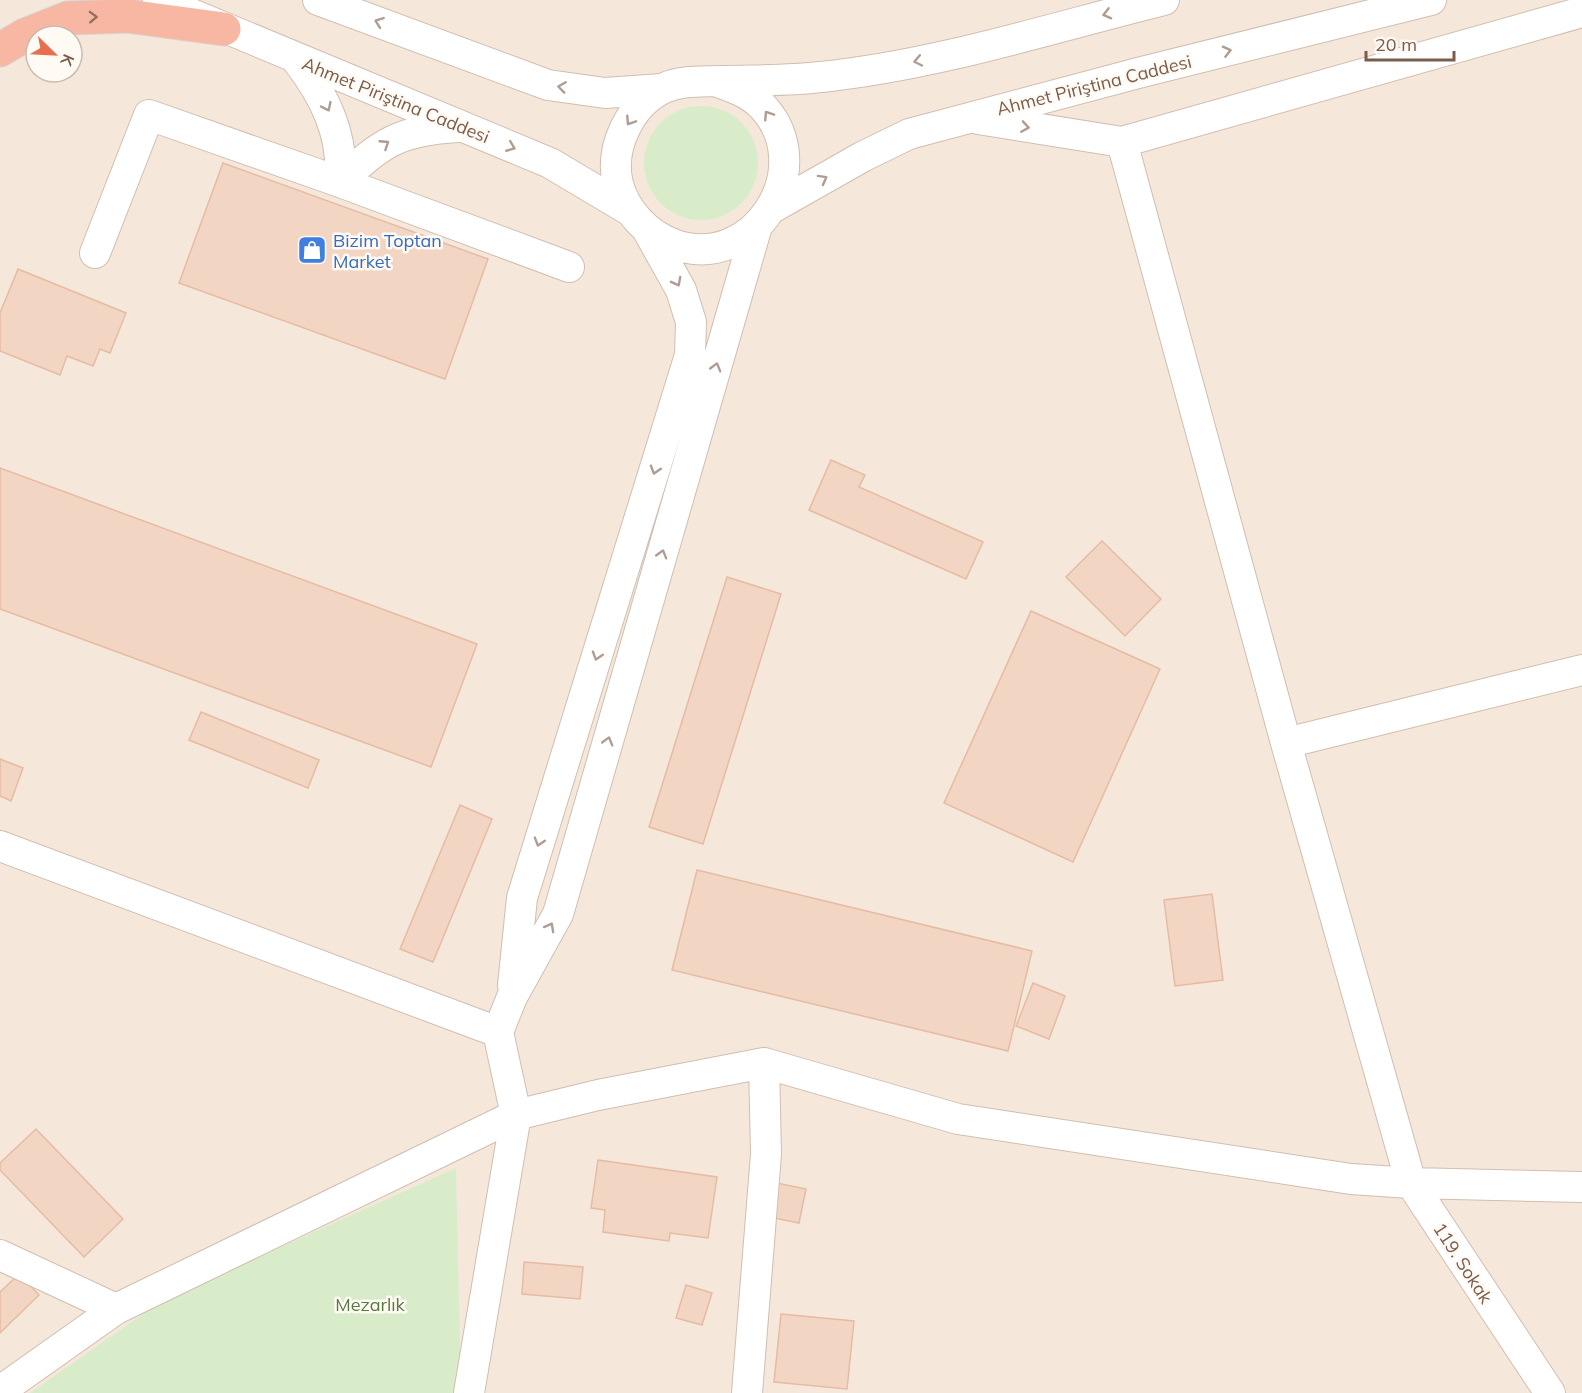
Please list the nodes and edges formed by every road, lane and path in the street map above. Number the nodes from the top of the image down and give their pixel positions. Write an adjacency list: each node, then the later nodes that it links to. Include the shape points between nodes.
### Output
1 (158, 0): 6 (street, Ahmet Piriştina Caddesi)
2 (318, 0): 10 (street, one-way to 2, via 605,93 548,85)
3 (1164, 0): 9 (street, one-way to 9, via 915,62 820,78)
4 (1431, 0): 11 (street, Ahmet Piriştina Caddesi, one-way to 4)
5 (1582, 12): 13 (street)
6 (224, 29): 7 (highway, one-way to 6, via 68,18 127,16); 8 (street, Ahmet Piriştina Caddesi)
7 (0, 50)
8 (295, 58): 12 (street, Ahmet Piriştina Caddesi); 14 (street, one-way to 14, via 330,110 342,162)
9 (715, 81): 10 (street, via 688,81); 15 (street, one-way to 9, via 783,183 784,156 777,129 763,107 741,90)
10 (662, 89): 16 (street, one-way to 16, via 640,105 625,128 617,155 618,183)
11 (968, 118): 13 (street, one-way to 13); 15 (street, Ahmet Piriştina Caddesi, one-way to 11, via 862,157 909,134)
12 (462, 127): 14 (street, one-way to 12, via 363,159 392,140 424,129); 16 (street, Ahmet Piriştina Caddesi, one-way to 16, via 550,163)
13 (1122, 142): 20 (street, 119. Sokak)
14 (340, 182): 17 (street, via 149,115); 18 (street)
15 (765, 217): 16 (street, via 730,243 702,249 674,244); 22 (street, one-way to 15, via 558,914)
16 (639, 220): 22 (street, one-way to 22, via 681,291 691,322 690,355 522,898)
17 (95, 253)
18 (569, 267)
19 (1582, 670): 20 (street)
20 (1286, 743): 26 (street, 119. Sokak)
21 (0, 846): 23 (street)
22 (512, 997): 23 (street)
23 (498, 1032): 25 (street)
24 (764, 1063): 25 (street); 26 (street, via 958,1119 1351,1179); 32 (street, via 766,1154)
25 (516, 1115): 29 (street); 31 (street)
26 (1411, 1183): 27 (street); 33 (street, 119. Sokak)
27 (1582, 1187)
28 (0, 1255): 29 (street)
29 (116, 1309): 30 (street)
30 (0, 1391)
31 (469, 1393)
32 (747, 1393)
33 (1550, 1393)

